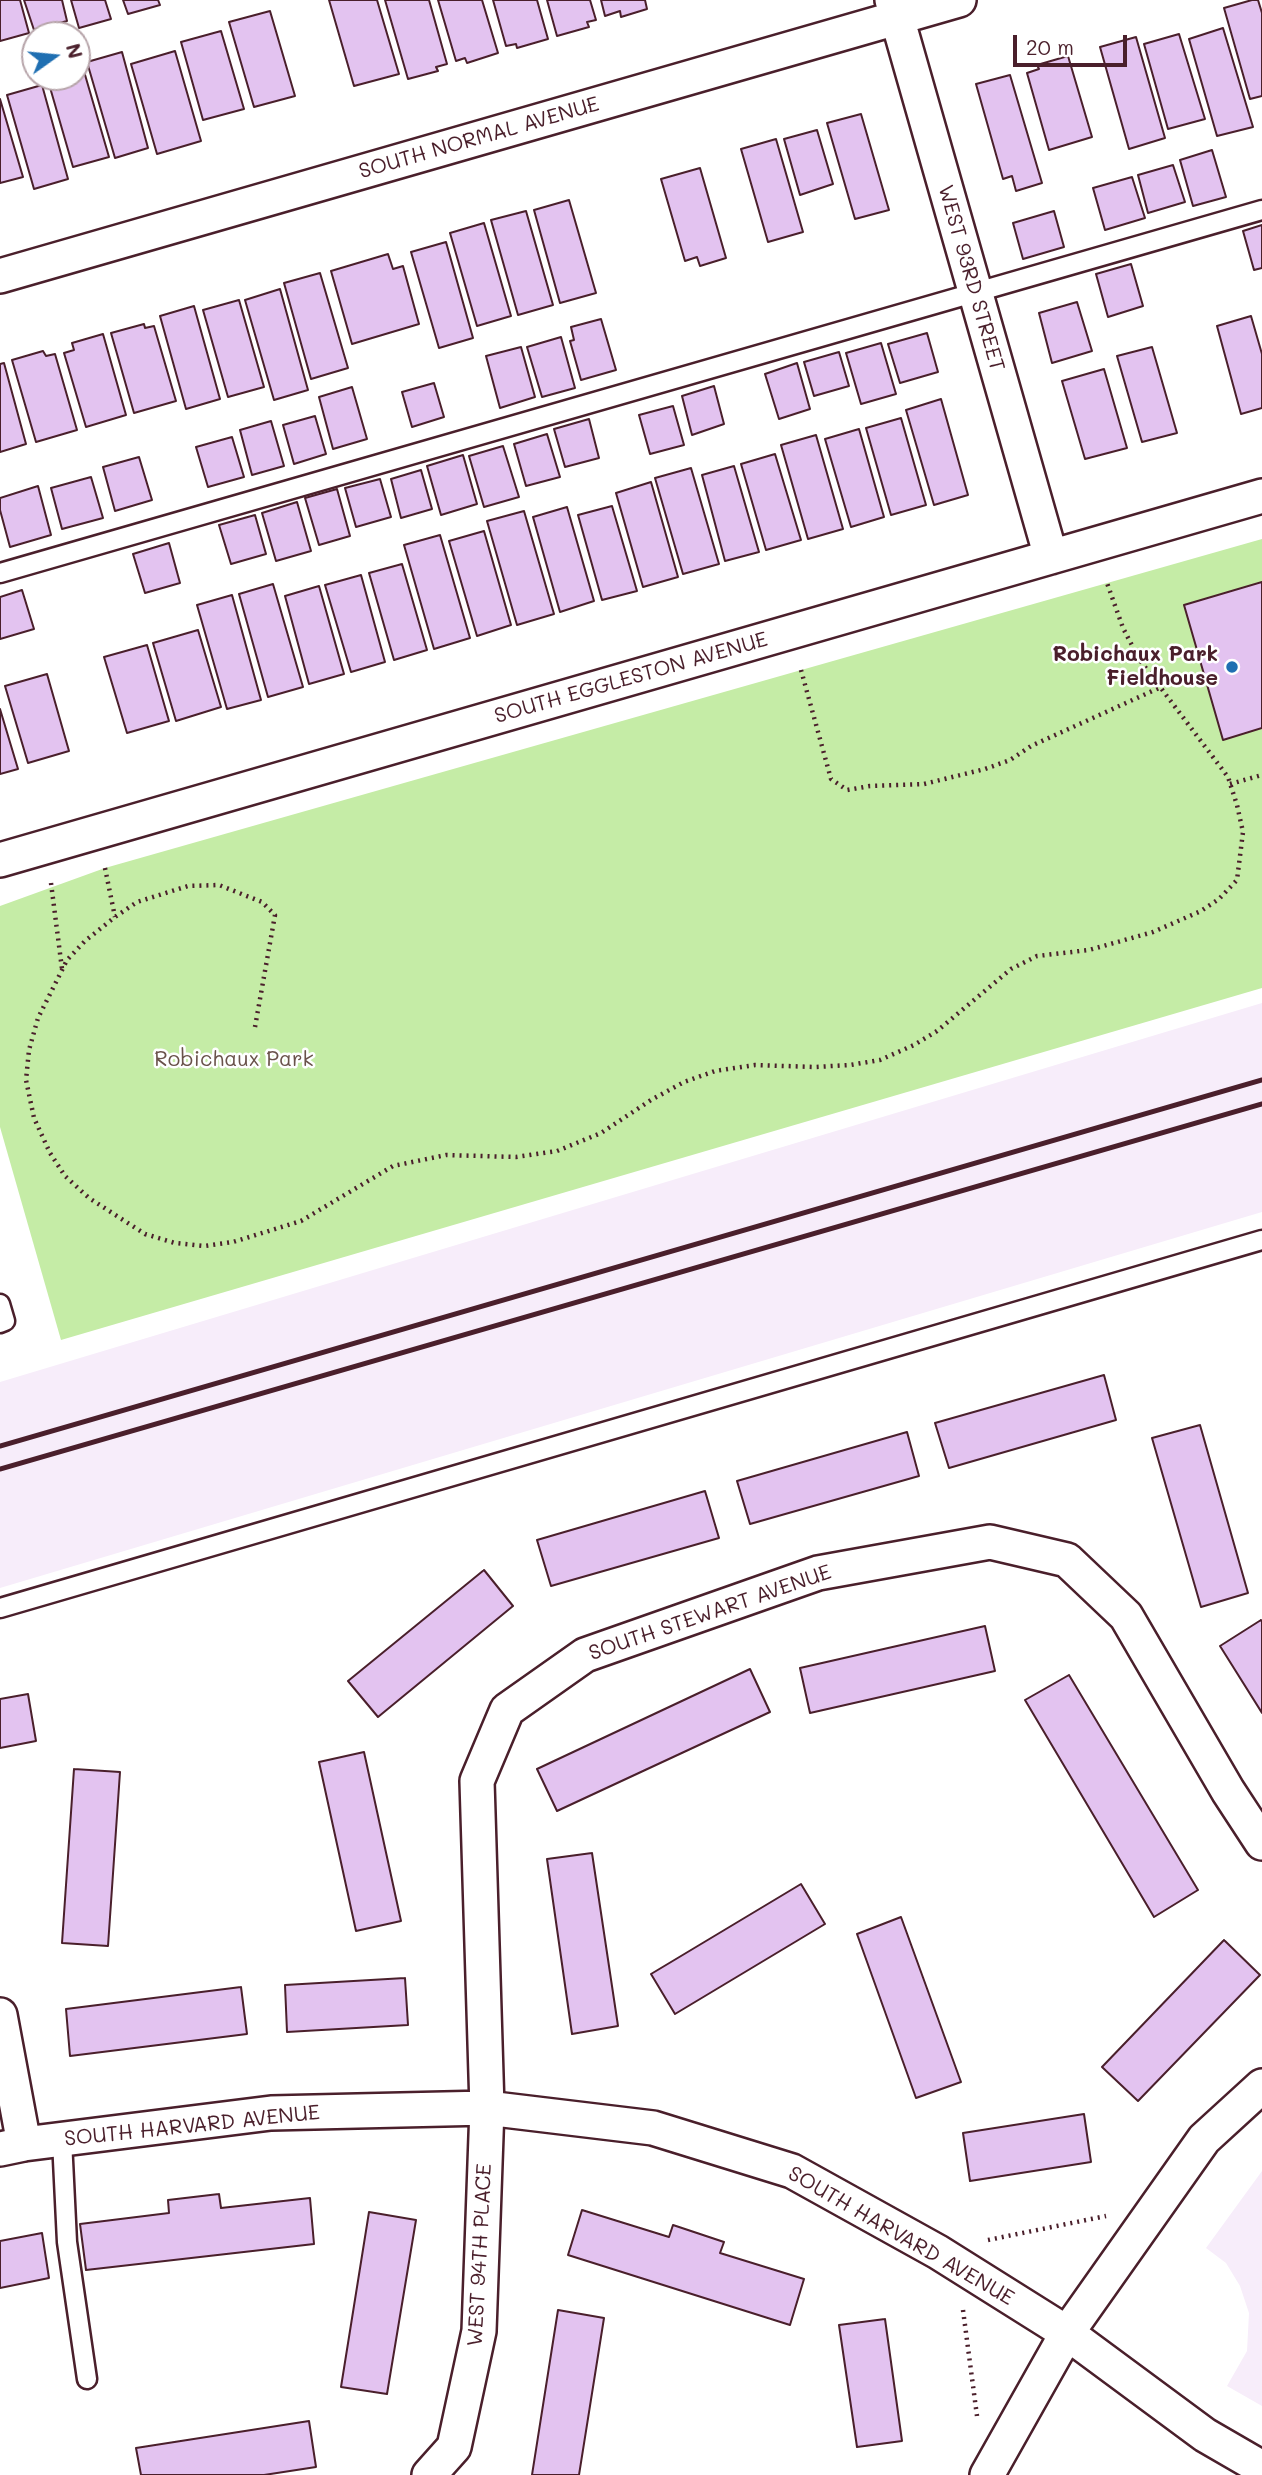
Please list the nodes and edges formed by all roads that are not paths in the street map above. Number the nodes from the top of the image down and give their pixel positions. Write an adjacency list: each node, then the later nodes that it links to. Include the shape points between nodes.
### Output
1 (959, 0): 2 (street, SOUTH NORMAL AVENUE)
2 (894, 9): 4 (street, SOUTH NORMAL AVENUE); 5 (street, WEST 93RD STREET)
3 (1262, 210): 5 (lane)
4 (0, 276)
5 (975, 293): 7 (street, WEST 93RD STREET); 8 (lane)
6 (1262, 496): 7 (street, SOUTH EGGLESTON AVENUE)
7 (1051, 557): 9 (street, SOUTH EGGLESTON AVENUE)
8 (0, 573)
9 (0, 860)
10 (1262, 1240): 13 (lane)
11 (0, 1304): 12 (lane, via 5,1321)
12 (0, 1323)
13 (0, 1608)
14 (1262, 1843): 17 (street, SOUTH STEWART AVENUE, via 1126,1616 1067,1560 990,1542 818,1573 585,1655 507,1710 477,1781)
15 (0, 2015): 19 (street)
16 (1262, 2086): 20 (street, via 1204,2139)
17 (487, 2108): 18 (street, SOUTH HARVARD AVENUE, via 271,2113); 20 (street, SOUTH HARVARD AVENUE, via 653,2128 792,2171 938,2252); 23 (street, WEST 94TH PLACE, via 479,2331 454,2447)
18 (61, 2140): 19 (street, SOUTH HARVARD AVENUE); 21 (lane, via 67,2242)
19 (12, 2147)
20 (1067, 2333): 22 (street, SOUTH HARVARD AVENUE, via 1205,2435); 24 (street)
21 (87, 2379)
22 (1262, 2468)
23 (429, 2475)
24 (987, 2475)

